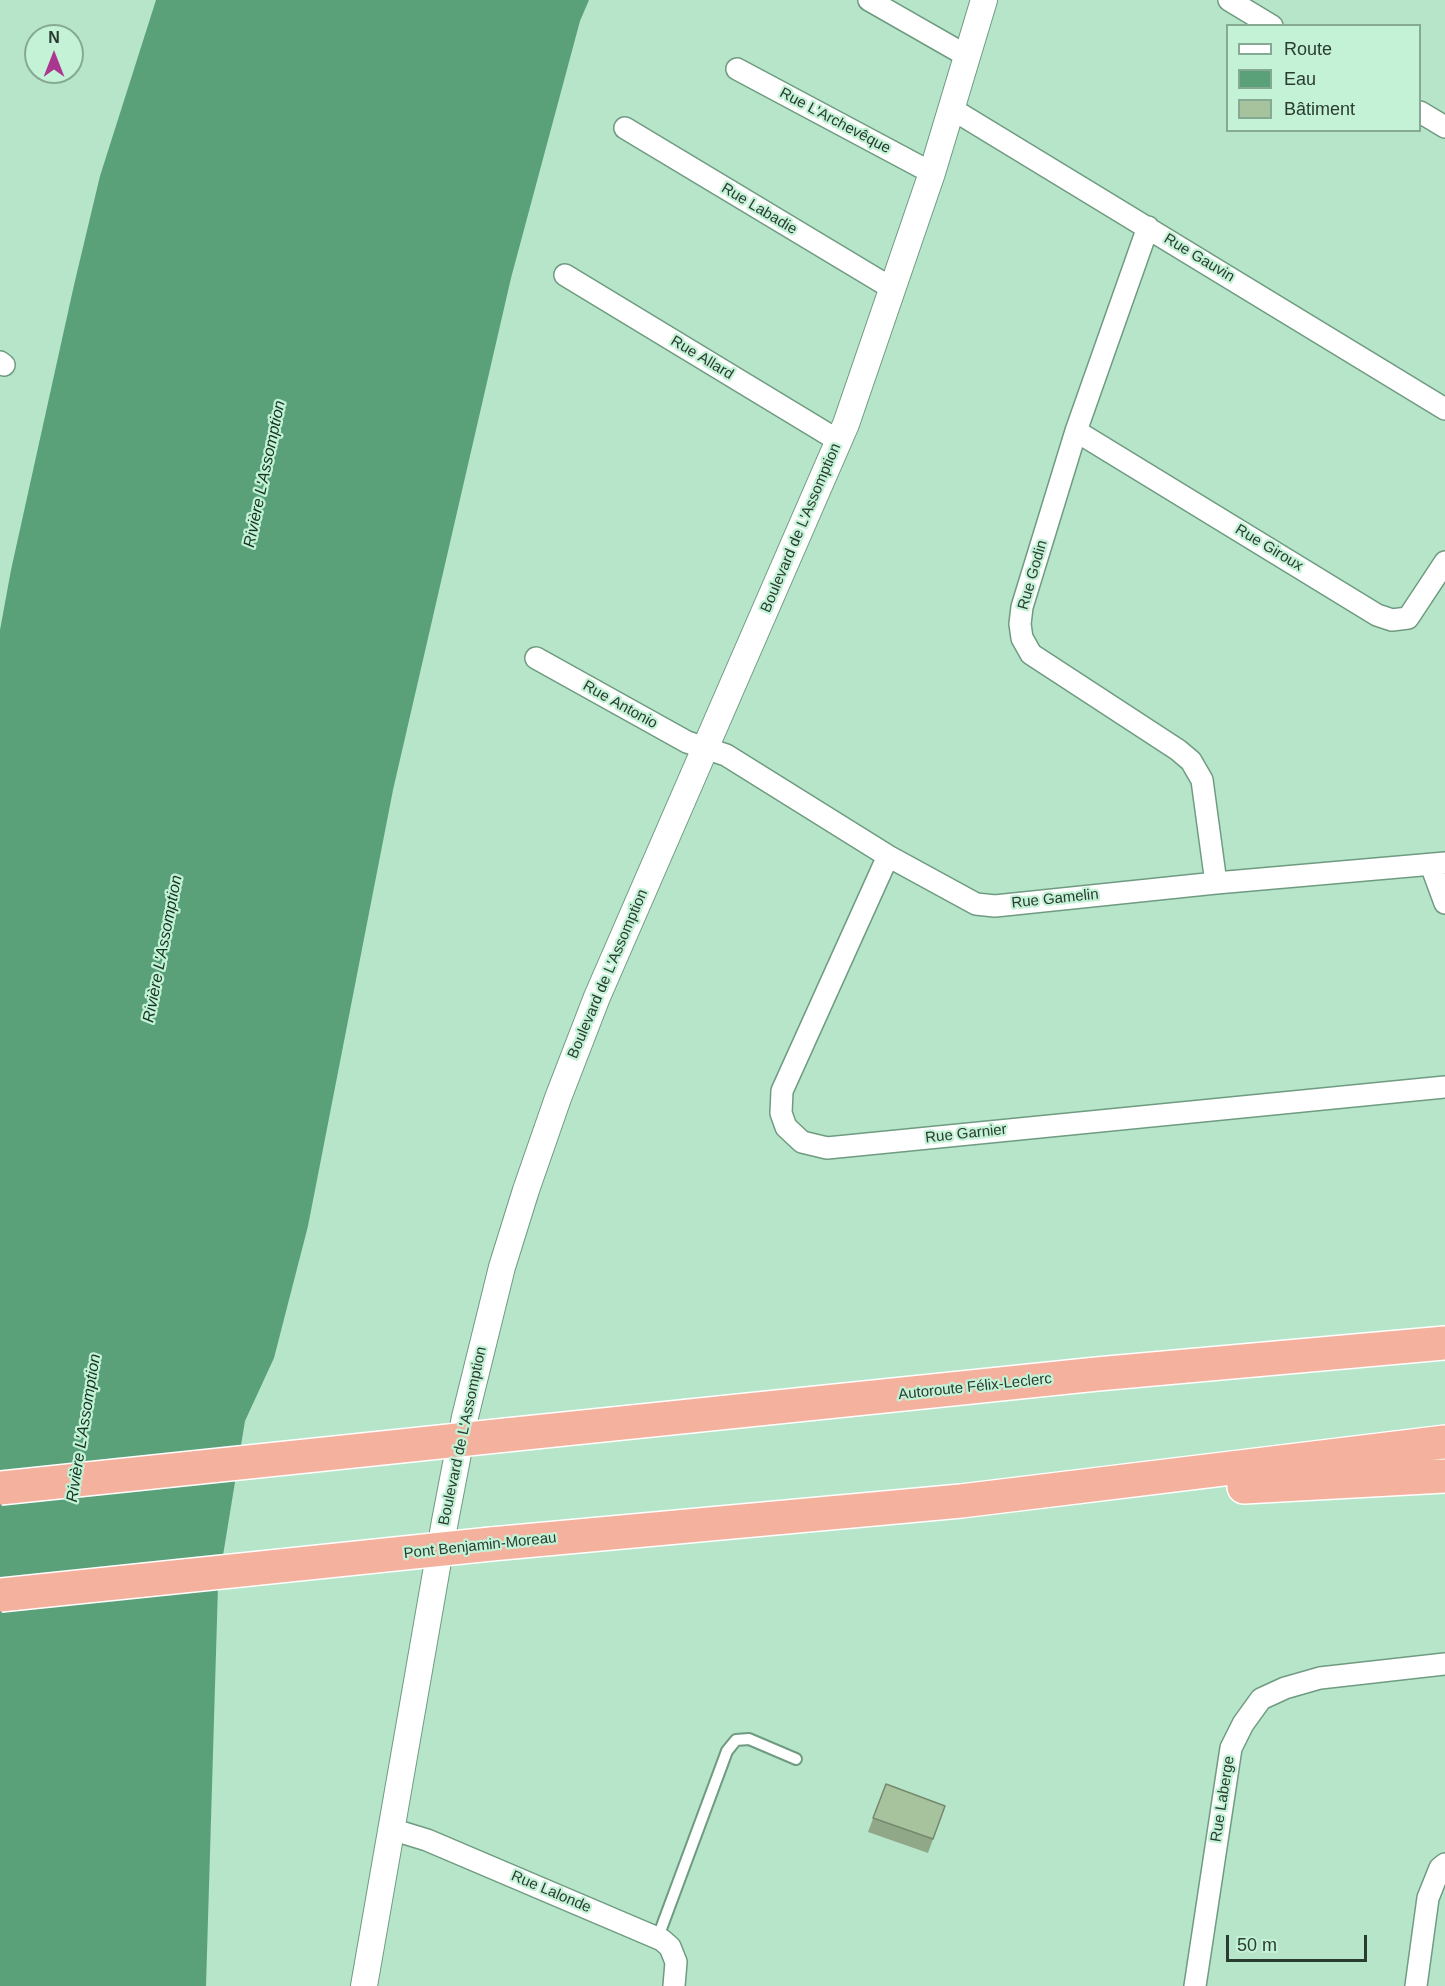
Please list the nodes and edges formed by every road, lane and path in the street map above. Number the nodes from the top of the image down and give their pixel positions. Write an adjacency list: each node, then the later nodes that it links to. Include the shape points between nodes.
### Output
1 (869, 0): 5 (street)
2 (984, 0): 5 (street, Boulevard de L'Assomption)
3 (1229, 0): 4 (street)
4 (1269, 24)
5 (968, 56): 7 (street, Boulevard de L'Assomption)
6 (737, 69): 11 (street, Rue L'Archevêque)
7 (952, 110): 11 (street, Boulevard de L'Assomption); 12 (street, Rue Gauvin)
8 (1421, 113): 9 (street)
9 (1445, 127)
10 (625, 129): 14 (street, Rue Labadie)
11 (932, 173): 14 (street, Boulevard de L'Assomption)
12 (1148, 227): 15 (street, Rue Gauvin); 16 (street, Rue Godin)
13 (565, 274): 17 (street, Rue Allard)
14 (893, 289): 17 (street, Boulevard de L'Assomption)
15 (1445, 409)
16 (1076, 431): 18 (street, Rue Giroux, via 1377,615 1392,620 1408,618); 23 (street, Rue Godin, via 1022,607 1022,638 1031,654 1191,761 1202,780)
17 (839, 441): 20 (street, Boulevard de L'Assomption)
18 (1445, 562)
19 (536, 658): 20 (street, Rue Antonio, via 656,726)
20 (706, 749): 21 (street, Rue Gamelin, via 726,755); 36 (street, Boulevard de L'Assomption, via 581,1037 502,1267 470,1391)
21 (888, 856): 23 (street, Rue Gamelin, via 976,904 995,906); 25 (street, Rue Garnier, via 782,1090 781,1113 786,1127 802,1142 827,1148)
22 (1438, 864): 23 (street, Rue Gamelin); 24 (street)
23 (1216, 883)
24 (1445, 903)
25 (1445, 1087)
26 (1445, 1322): 28 (highway)
27 (1445, 1343): 28 (highway, Autoroute Félix-Leclerc)
28 (1097, 1374): 31 (highway, Autoroute Félix-Leclerc, bridge)
29 (1445, 1442): 32 (highway)
30 (1445, 1476): 32 (highway)
31 (0, 1488)
32 (961, 1501): 33 (highway, Pont Benjamin-Moreau, bridge)
33 (0, 1595)
34 (1445, 1664): 41 (street, Rue Laberge, via 1320,1678 1262,1699 1231,1748)
35 (796, 1759): 38 (lane, via 749,1739 736,1740 727,1751)
36 (391, 1829): 38 (street, Rue Lalonde, via 427,1840); 39 (street, Boulevard de L'Assomption)
37 (1445, 1864): 42 (street, via 1428,1898)
38 (658, 1937): 40 (street, via 670,1947 676,1962)
39 (364, 1986)
40 (674, 1986)
41 (1195, 1986)
42 (1416, 1986)

